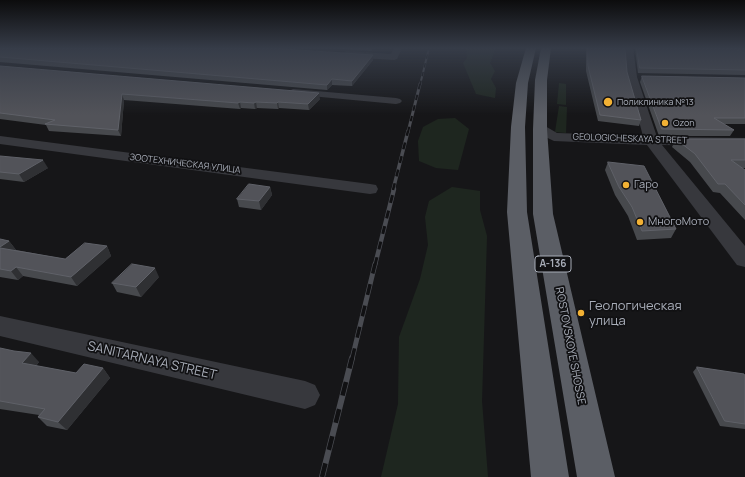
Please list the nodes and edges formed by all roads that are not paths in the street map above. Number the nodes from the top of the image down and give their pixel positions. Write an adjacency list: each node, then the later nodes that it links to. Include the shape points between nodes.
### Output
1 (525, 70): 14 (highway, А-136, via 518,127 517,212)
2 (542, 70): 6 (highway, ROSTOVSKOYE SHOSSE / А-136)
3 (634, 70): 8 (street)
4 (285, 91): 5 (street)
5 (396, 101)
6 (540, 129): 8 (street, GEOLOGICHESKAYA STREET, via 554,136); 15 (highway, ROSTOVSKOYE SHOSSE / А-136, via 543,214)
7 (0, 140): 10 (street, ЗООТЕХНИЧЕСКАЯ УЛИЦА)
8 (651, 141): 9 (street, GEOLOGICHESKAYA STREET); 11 (street)
9 (745, 142)
10 (370, 189)
11 (745, 260)
12 (0, 326): 13 (street, SANITARNAYA STREET)
13 (305, 395)
14 (550, 477)
15 (596, 477)

